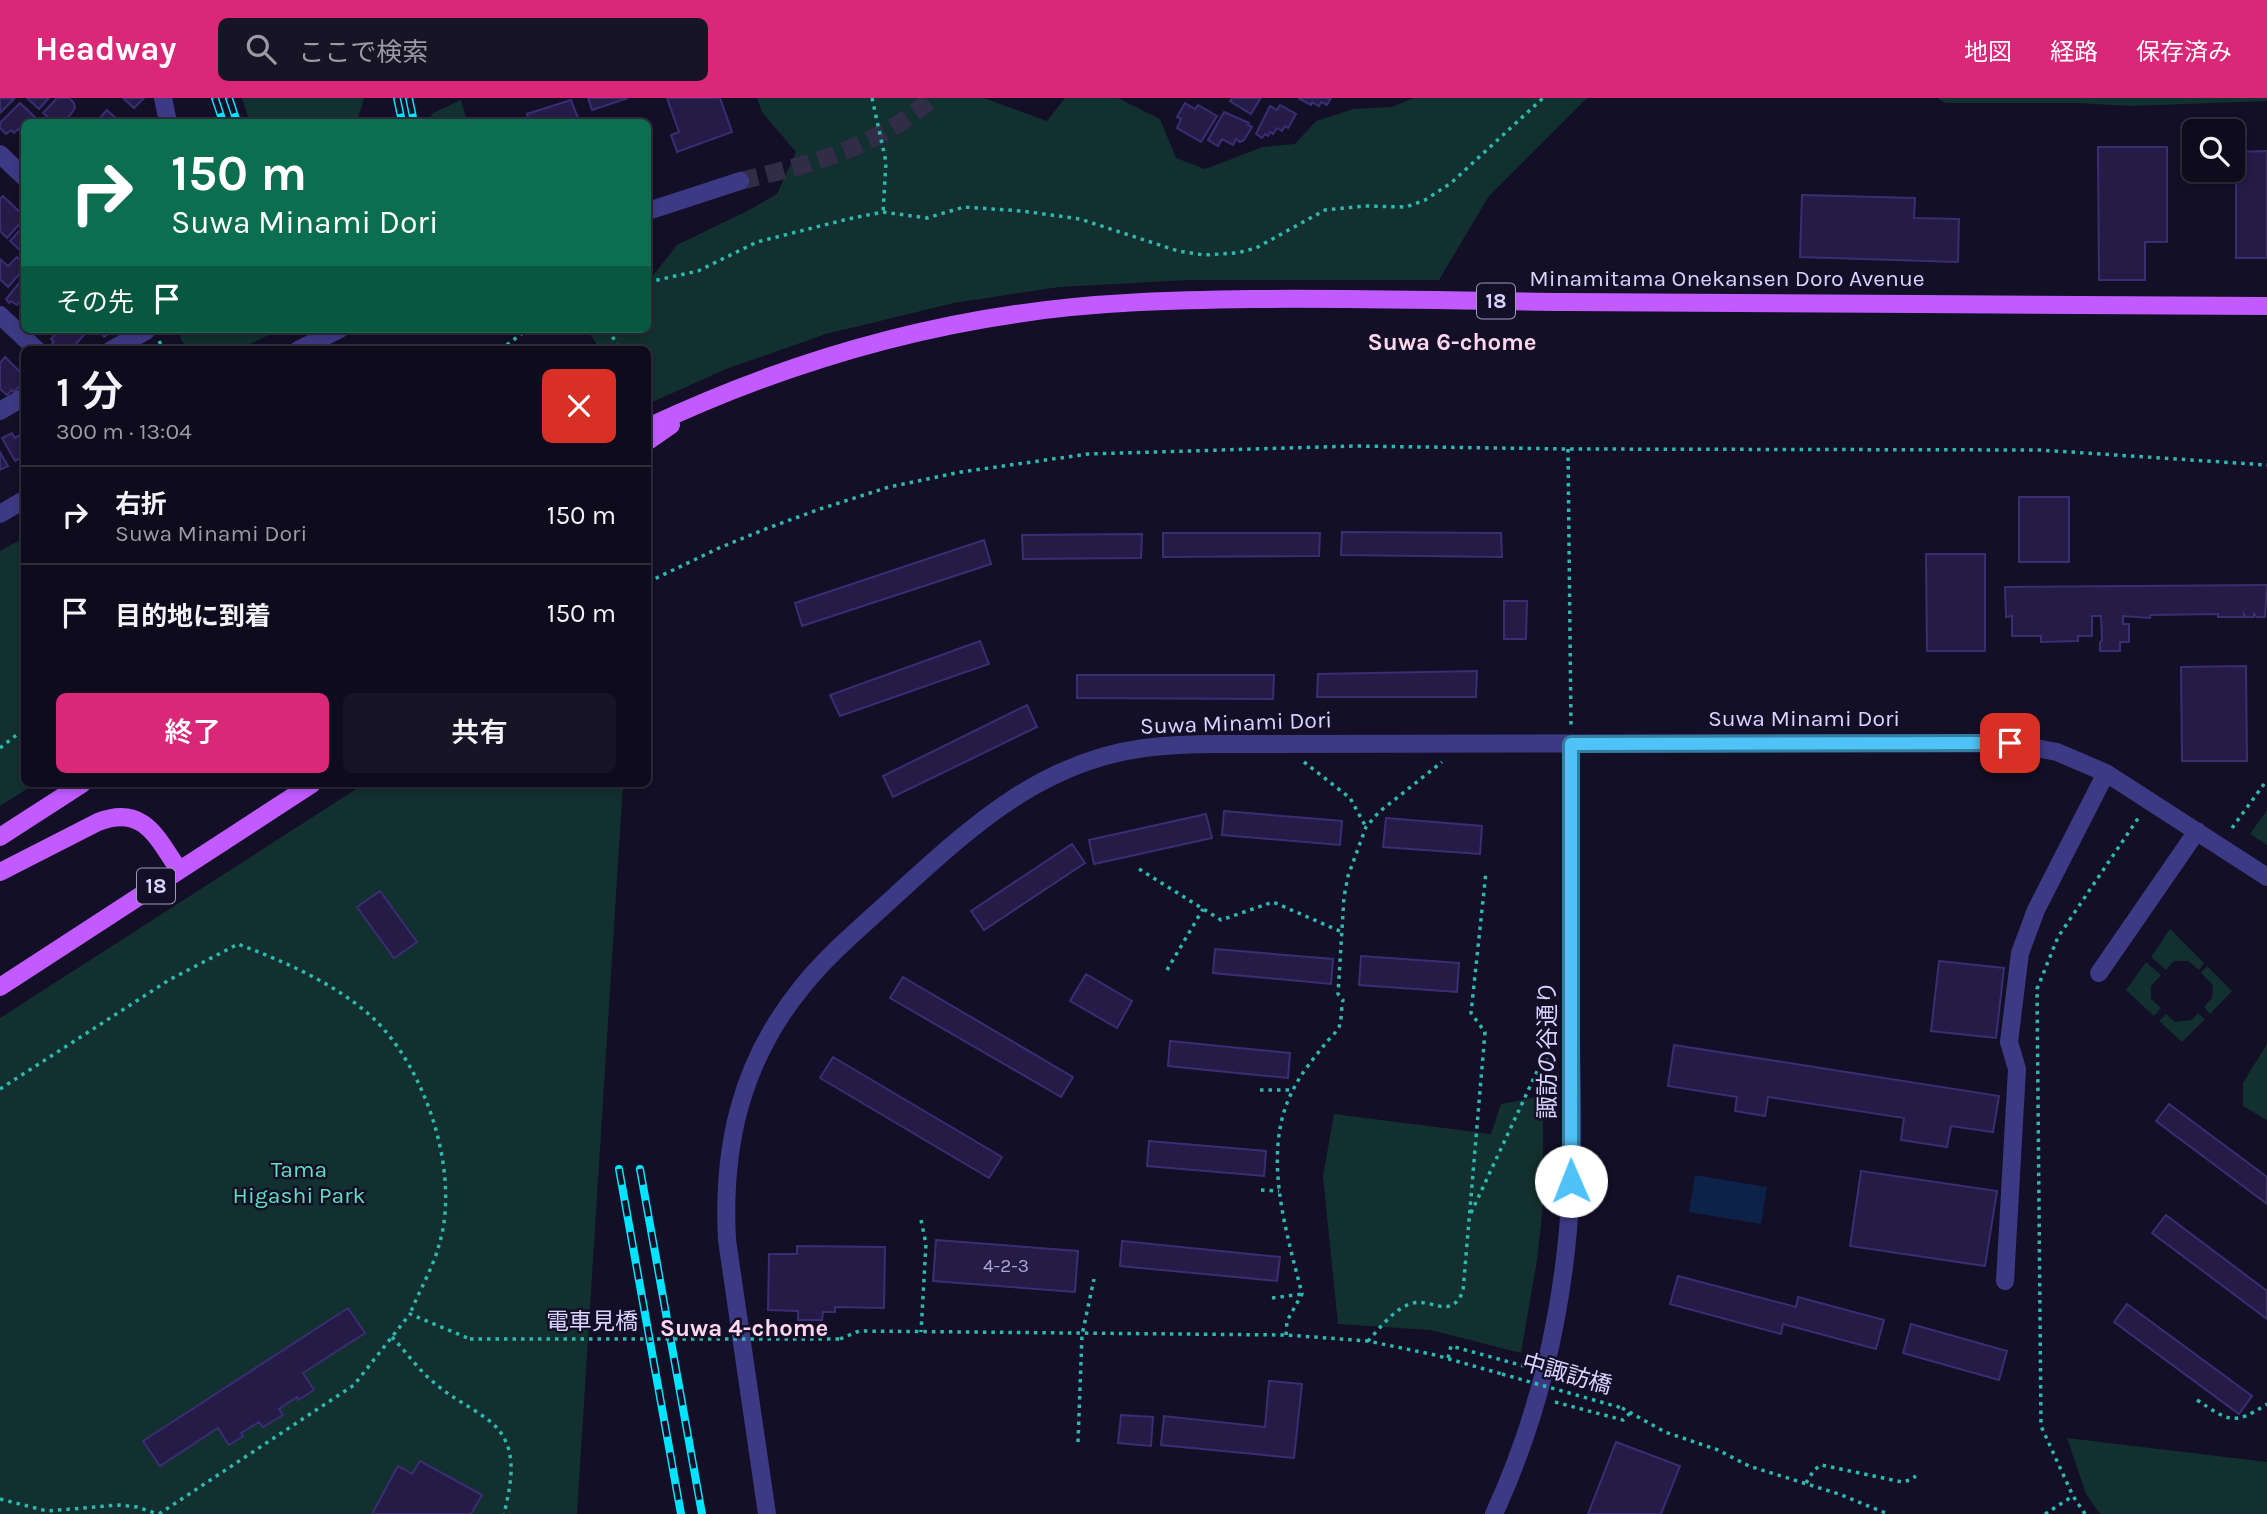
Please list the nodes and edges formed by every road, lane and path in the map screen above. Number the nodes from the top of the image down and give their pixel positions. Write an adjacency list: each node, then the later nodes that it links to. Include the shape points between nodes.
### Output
1 (163, 98): 4 (street)
2 (872, 98): 9 (path, via 886,162)
3 (1544, 98): 9 (path, via 1451,183 1424,200 1406,207 1325,210 1256,248 1237,253 1178,251 1080,219 1046,214 964,207 927,218)
4 (167, 119)
5 (0, 154): 6 (street)
6 (21, 174)
7 (740, 181): 8 (street)
8 (651, 210)
9 (883, 212): 10 (path, via 757,242 698,271)
10 (651, 281)
11 (2267, 306): 20 (main road, Minamitama Onekansen Doro Avenue / 18, via 1347,299 1155,302 1018,313 876,341)
12 (0, 315): 16 (street)
13 (142, 333): 17 (street)
14 (332, 333): 18 (street)
15 (523, 333): 19 (path)
16 (33, 346)
17 (118, 346)
18 (306, 346)
19 (505, 346)
20 (735, 388): 23 (main road, Minamitama Onekansen Doro Avenue / 18); 24 (main road, Minamitama Onekansen Doro Avenue / 18)
21 (21, 399): 22 (street)
22 (0, 411)
23 (651, 426)
24 (651, 439)
25 (1568, 449): 26 (path, via 2040,450); 29 (path, via 1354,446 1139,451 961,472 889,487 820,509); 32 (path)
26 (2267, 465)
27 (21, 502): 28 (street)
28 (0, 514)
29 (651, 581)
30 (21, 731): 33 (path)
31 (1304, 744): 32 (street, Suwa Minami Dori); 40 (path, via 1304,762 1350,798); 85 (street, Suwa Minami Dori, via 1142,748 1056,774 970,828 842,944 781,1015 738,1105 725,1202)
32 (1571, 744): 35 (street, Suwa Minami Dori, via 2010,743 2057,752); 86 (street, 諏訪の谷通り, via 1571,1181 1566,1259 1533,1415)
33 (0, 748)
34 (1446, 757): 40 (path)
35 (2106, 773): 42 (street, Suwa Minami Dori); 63 (street, via 2036,910 2020,953 2009,1042 2017,1069)
36 (2267, 780): 41 (path)
37 (77, 787): 43 (main road)
38 (307, 787): 45 (main road, 18)
39 (2141, 816): 81 (path, via 2058,937 2037,989 2041,1426)
40 (1366, 827): 50 (path, via 1348,876)
41 (2232, 828)
42 (2197, 831): 48 (street, Suwa Minami Dori); 52 (street)
43 (0, 837)
44 (1139, 869): 49 (path)
45 (179, 870): 46 (main road, via 149,827 123,816 98,822); 53 (main road, 18)
46 (0, 872)
47 (1486, 872): 60 (path, via 1471,1013 1485,1032)
48 (2267, 877)
49 (1203, 908): 50 (path, via 1221,920 1273,902); 51 (path)
50 (1342, 932): 57 (path, via 1339,1027)
51 (1167, 970)
52 (2099, 973)
53 (0, 987)
54 (1550, 1058): 60 (path, via 1540,1065)
55 (0, 1089): 66 (path, via 169,979 237,944 330,987 372,1017 407,1059 432,1116 443,1157 439,1246)
56 (1260, 1090): 57 (path)
57 (1292, 1090): 59 (path, via 1279,1127)
58 (1261, 1190): 59 (path)
59 (1280, 1191): 64 (path)
60 (1470, 1216): 71 (path, via 1459,1301 1451,1306 1410,1303)
61 (921, 1220): 67 (path, via 926,1244)
62 (1094, 1279): 68 (path)
63 (2005, 1281)
64 (1303, 1294): 65 (path); 69 (path, via 1287,1321)
65 (1272, 1298)
66 (410, 1314): 67 (path, 電車見橋, bridge, via 470,1339 840,1339 859,1331); 70 (path)
67 (921, 1332): 68 (path, 電車見橋)
68 (1082, 1335): 69 (path, 中諏訪橋); 78 (path)
69 (1286, 1335): 71 (path, 中諏訪橋)
70 (392, 1337): 83 (path, via 354,1385); 84 (path, via 434,1383 490,1421 504,1439 513,1465)
71 (1368, 1341): 72 (path, 中諏訪橋)
72 (1448, 1358): 73 (path, via 1451,1346); 77 (path, 中諏訪橋, bridge)
73 (1524, 1366)
74 (2197, 1400): 76 (path, via 2226,1418 2240,1419)
75 (1555, 1402): 77 (path, via 1623,1420)
76 (2267, 1404)
77 (1630, 1413): 80 (path, 中諏訪橋, via 1749,1466)
78 (1078, 1442)
79 (1916, 1476): 80 (path, via 1902,1482 1821,1465)
80 (1806, 1483): 87 (path, 中諏訪橋)
81 (2073, 1496): 88 (path); 89 (path)
82 (0, 1499): 83 (path, via 47,1511 119,1505)
83 (158, 1514)
84 (504, 1514)
85 (767, 1514)
86 (1494, 1514)
87 (1888, 1514)
88 (2045, 1514)
89 (2085, 1514)

